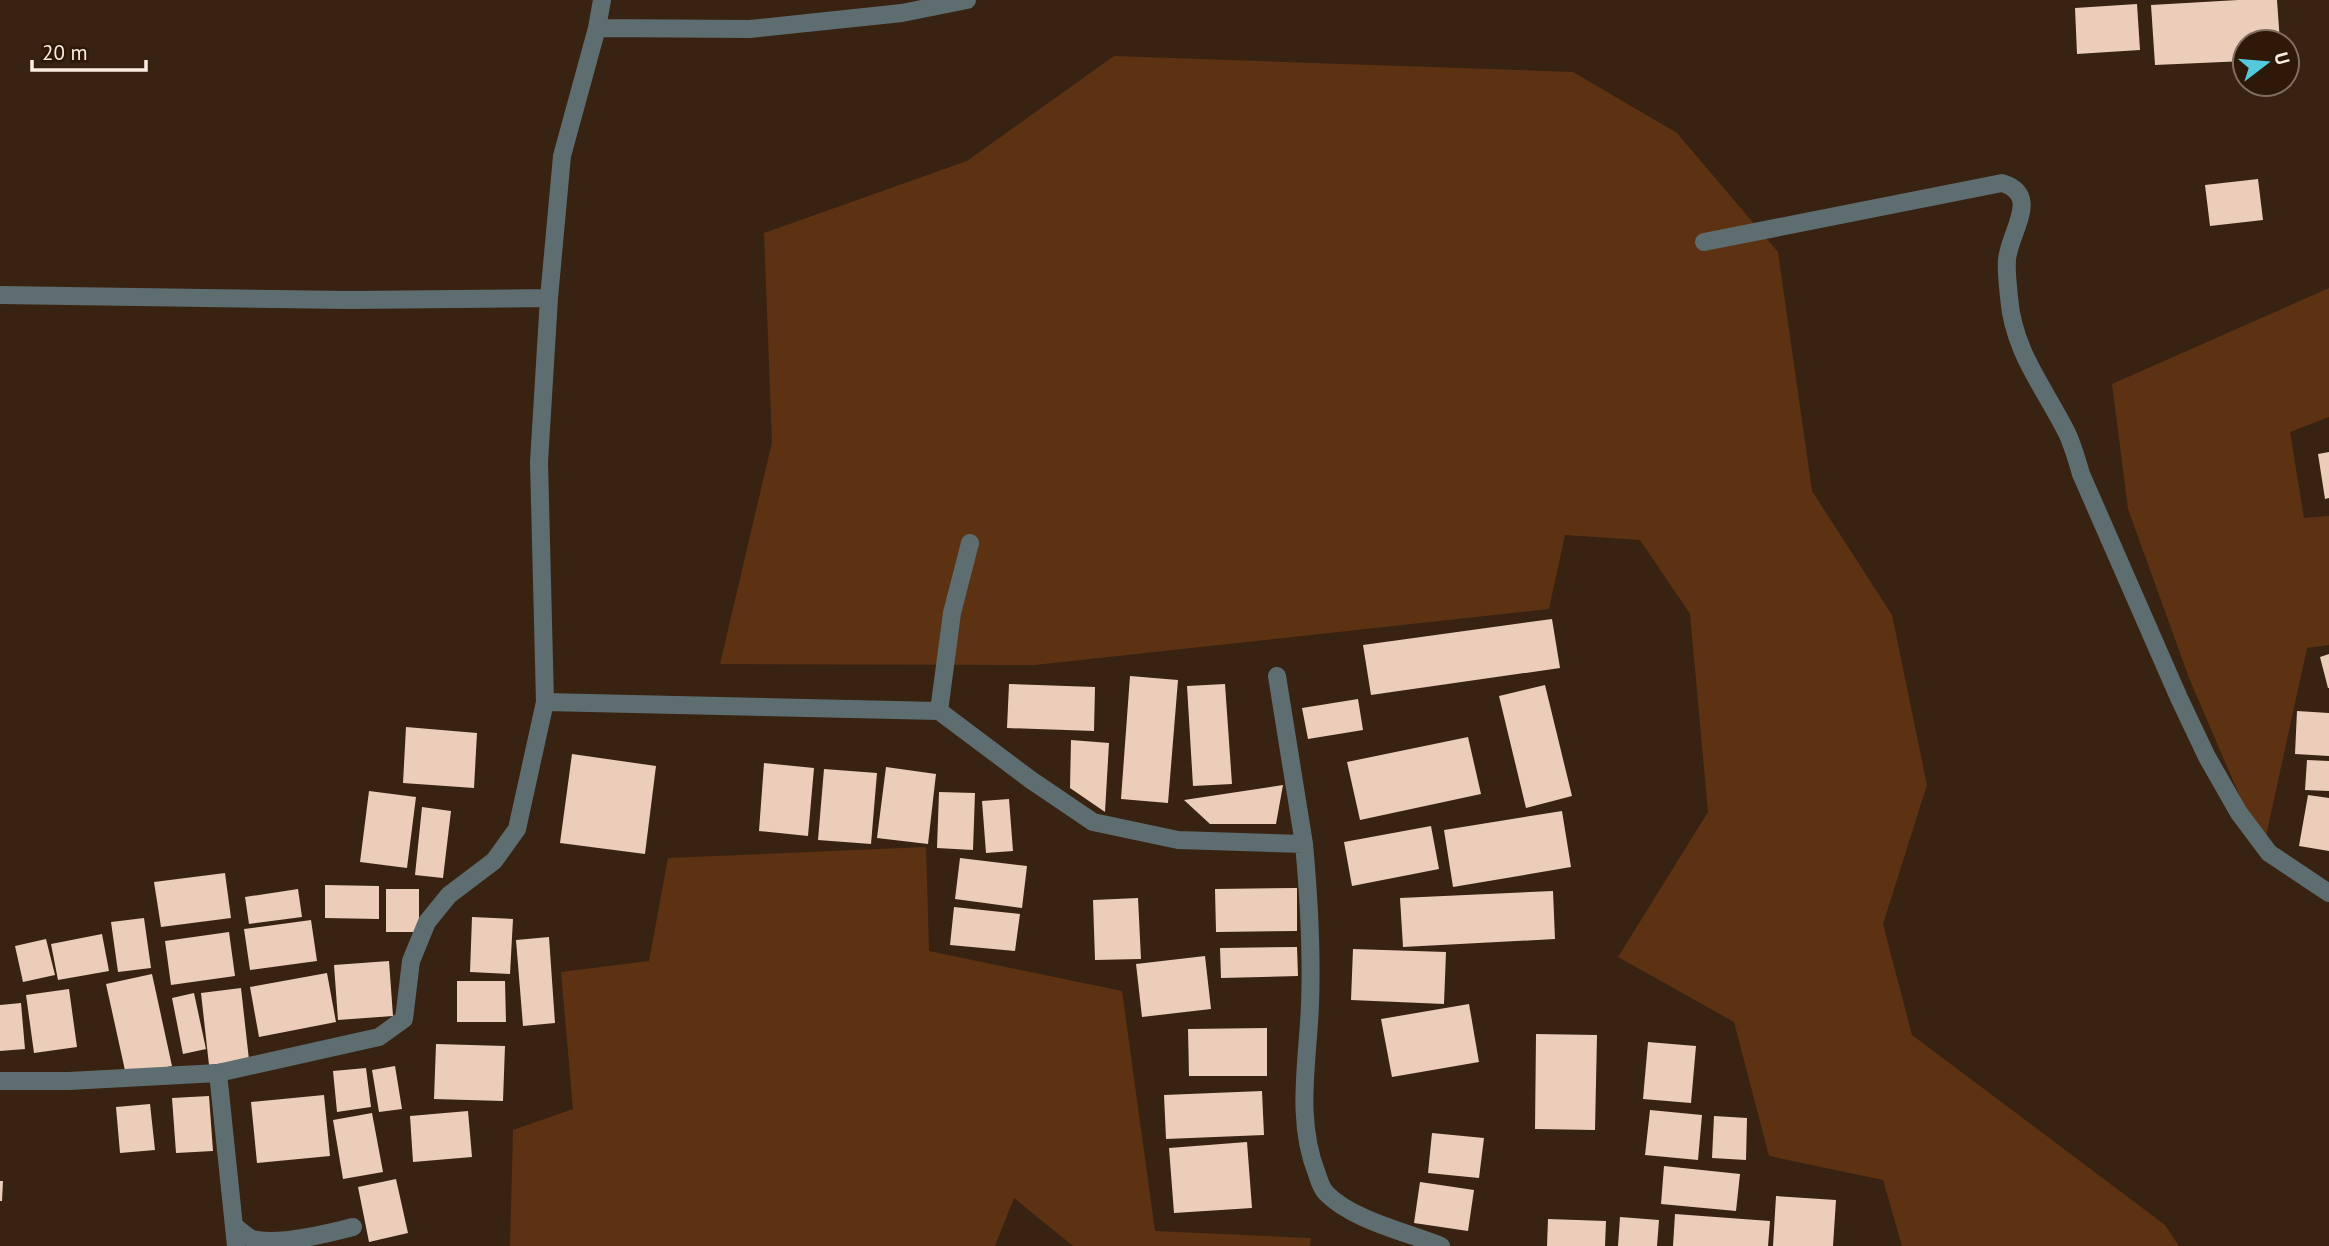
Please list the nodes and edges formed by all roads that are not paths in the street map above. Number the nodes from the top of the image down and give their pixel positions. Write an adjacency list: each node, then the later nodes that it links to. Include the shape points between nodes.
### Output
1 (602, 0): 3 (street)
2 (967, 0): 3 (street, via 902,13 750,29)
3 (597, 28): 6 (street, via 562,156)
4 (1704, 242): 12 (street, via 2002,183 2019,193 2023,208 2007,261 2019,348 2068,435 2081,474 2207,757 2239,813 2269,853)
5 (0, 295): 6 (street)
6 (549, 298): 9 (street, via 539,462)
7 (970, 543): 10 (street, via 952,613)
8 (1277, 676): 11 (street)
9 (545, 702): 10 (street); 13 (street, via 517,829 494,861 449,895 428,922 411,961 404,1019 379,1037)
10 (939, 711): 11 (street, via 1093,822 1178,840)
11 (1304, 844): 18 (street, via 1310,900 1310,1005 1304,1073 1309,1156 1324,1191 1348,1212)
12 (2329, 893)
13 (218, 1073): 14 (street); 15 (street)
14 (0, 1081)
15 (234, 1226): 16 (street, via 254,1240 273,1243); 17 (street)
16 (353, 1227)
17 (236, 1246)
18 (1441, 1246)

